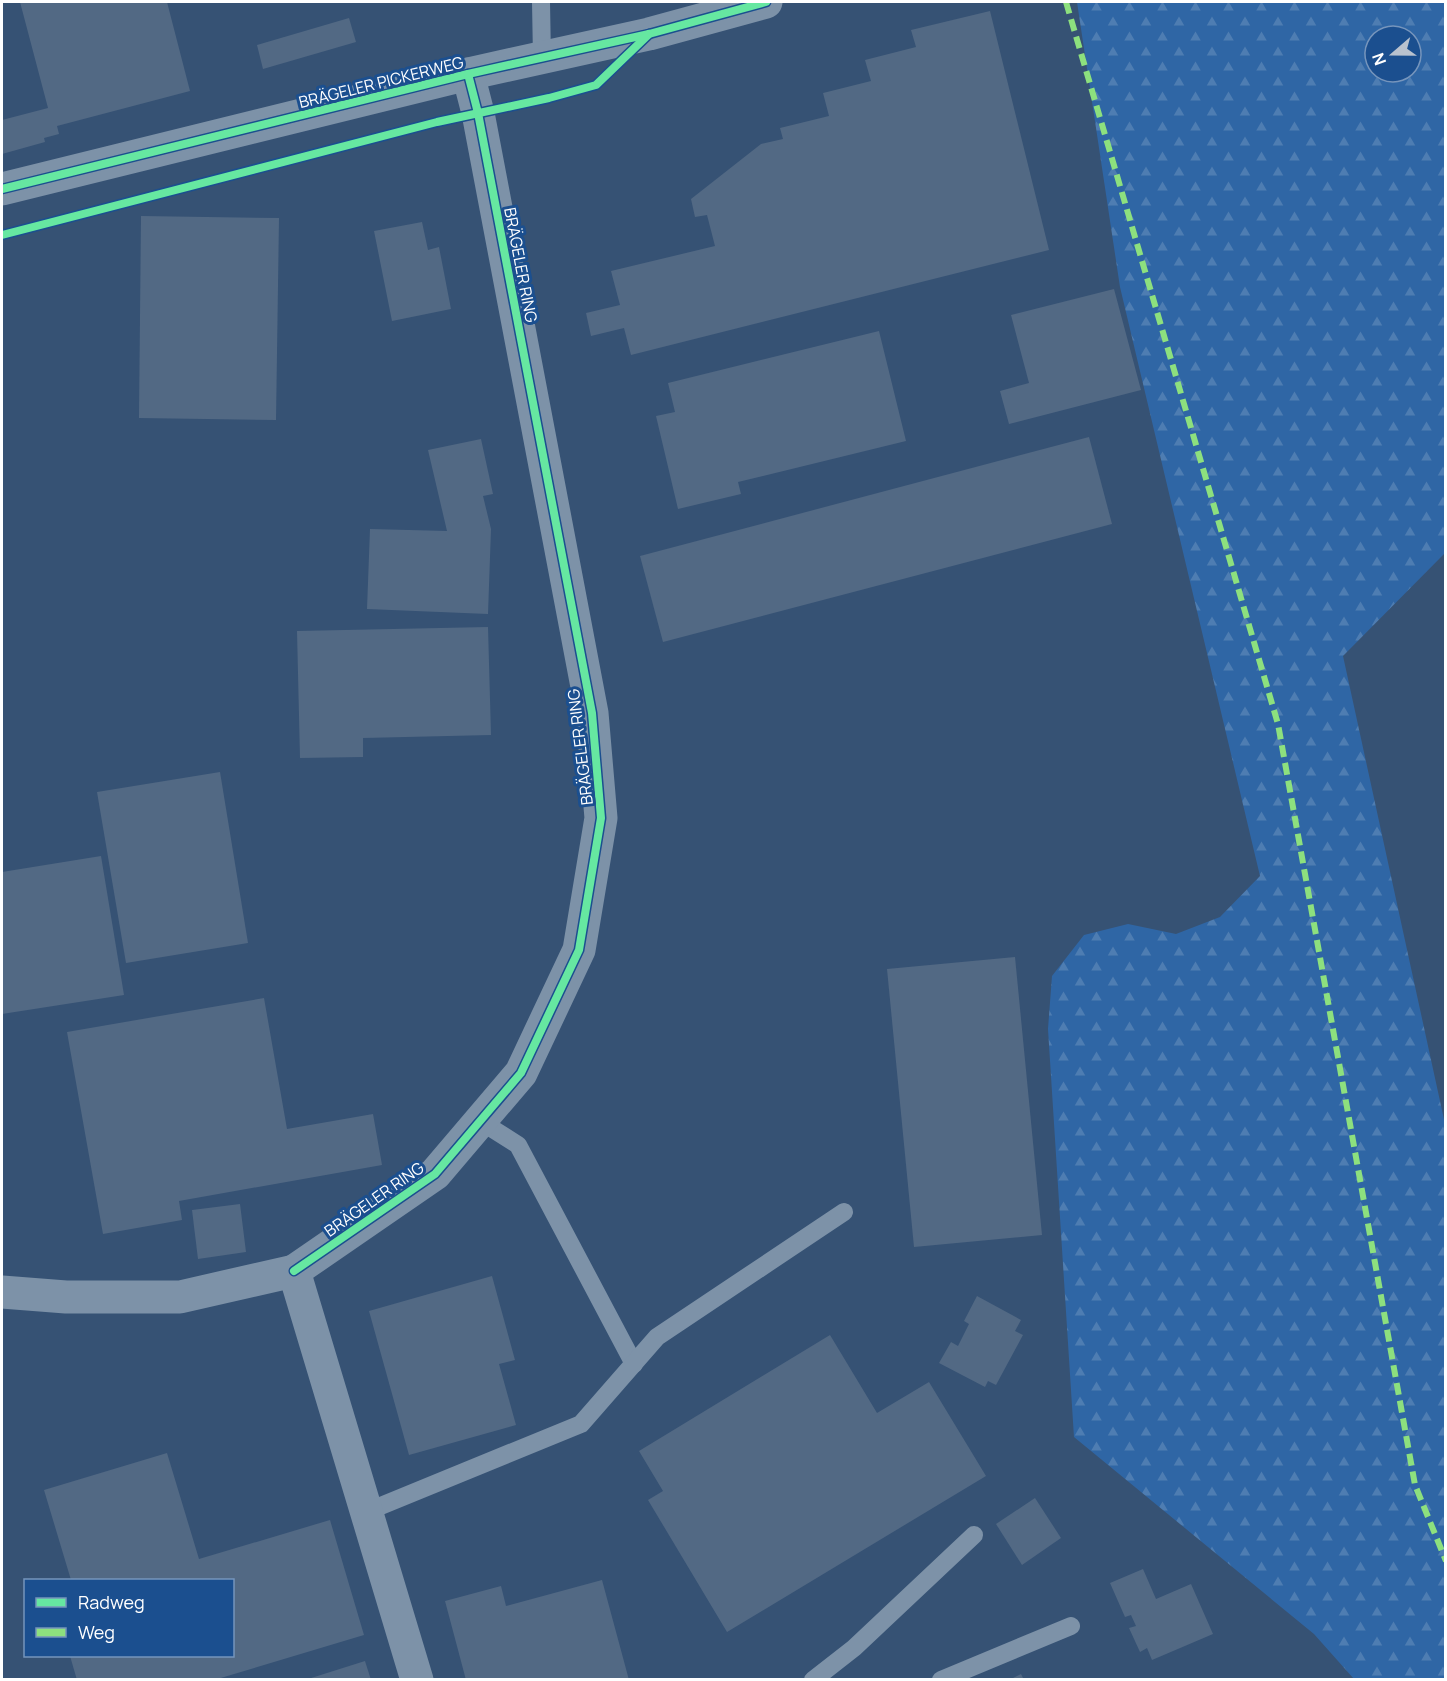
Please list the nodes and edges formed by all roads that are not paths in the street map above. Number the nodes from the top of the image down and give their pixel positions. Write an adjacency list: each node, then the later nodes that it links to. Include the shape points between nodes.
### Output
1 (541, 2): 3 (lane)
2 (766, 2): 3 (street, BRÄGELER PICKERWEG)
3 (542, 58): 4 (street, BRÄGELER PICKERWEG)
4 (468, 74): 5 (street, BRÄGELER PICKERWEG); 6 (street, BRÄGELER RING, via 592,713 601,818 579,950 521,1073)
5 (2, 189)
6 (480, 1121): 8 (street, BRÄGELER RING, via 435,1174); 10 (lane, via 518,1145)
7 (844, 1212): 10 (lane, via 657,1337)
8 (294, 1272): 9 (street, BRÄGELER RING, via 180,1297 66,1297); 11 (street)
9 (2, 1292)
10 (634, 1364): 11 (lane, via 581,1424)
11 (366, 1512): 14 (street)
12 (974, 1535): 15 (lane, via 854,1648)
13 (1071, 1626): 16 (lane)
14 (417, 1680)
15 (813, 1680)
16 (941, 1680)

